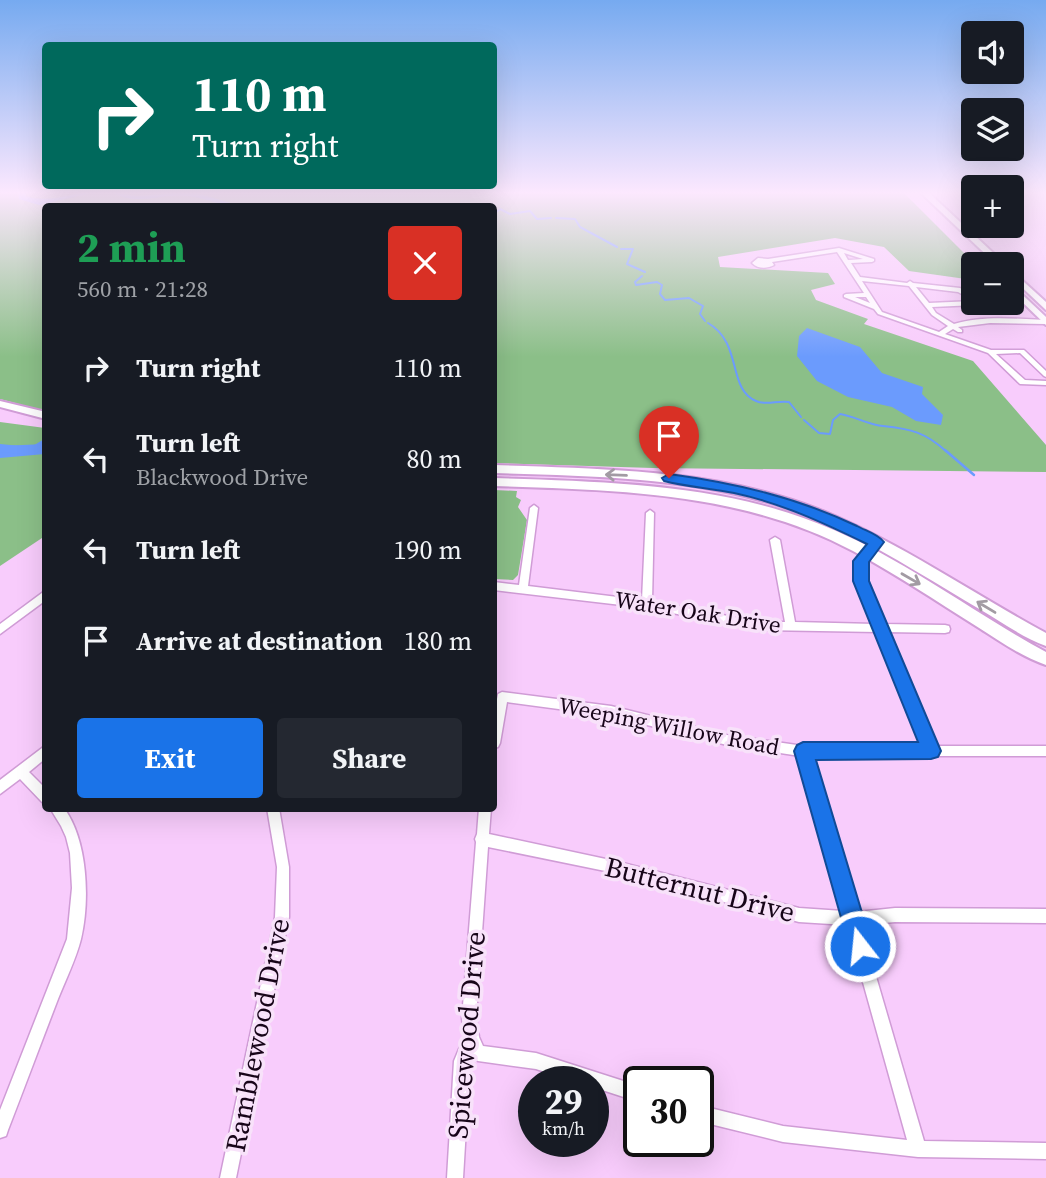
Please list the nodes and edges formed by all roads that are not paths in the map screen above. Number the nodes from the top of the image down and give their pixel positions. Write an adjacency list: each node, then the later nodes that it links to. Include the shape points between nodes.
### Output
1 (839, 250): 2 (street); 3 (street); 3 (street, via 872,260)
2 (768, 261)
3 (847, 262): 4 (street)
4 (858, 279): 5 (street); 8 (street)
5 (910, 283): 7 (street); 11 (street)
6 (1024, 286): 13 (main road)
7 (961, 291)
8 (868, 295): 12 (street); 12 (street, via 846,296)
9 (1024, 300): 14 (main road)
10 (961, 304): 11 (street)
11 (927, 305): 15 (street)
12 (875, 307): 18 (street, via 880,313)
13 (1046, 307)
14 (1046, 322): 15 (street)
15 (950, 325): 17 (street); 18 (street)
16 (1046, 328): 17 (street)
17 (960, 331): 19 (street)
18 (940, 334): 19 (street)
19 (954, 338): 20 (street)
20 (990, 352): 21 (street, via 1022,351); 22 (street, via 1023,382)
21 (1046, 375)
22 (1046, 383)
23 (0, 404): 24 (main road)
24 (42, 415)
25 (497, 469): 30 (main road, one-way to 25, via 821,516 734,488 649,476)
26 (497, 482): 30 (main road, via 705,496)
27 (534, 508): 32 (street)
28 (650, 513): 34 (street)
29 (775, 540): 35 (street)
30 (871, 547): 36 (street, via 859,569); 39 (main road)
31 (497, 586): 32 (street, Water Oak Drive)
32 (523, 588): 34 (street, Water Oak Drive)
33 (42, 597): 38 (street)
34 (647, 604): 35 (street, Water Oak Drive, via 758,626)
35 (791, 627): 36 (street, Water Oak Drive)
36 (878, 628): 37 (street, Water Oak Drive); 44 (street)
37 (946, 629)
38 (0, 630)
39 (1021, 635): 40 (main road); 41 (main road)
40 (1046, 640)
41 (1046, 659)
42 (497, 726): 43 (street, Weeping Willow Road, via 502,697 611,711 727,740)
43 (803, 751): 44 (street, Weeping Willow Road); 55 (street)
44 (931, 751): 45 (street, Weeping Willow Road)
45 (1046, 751)
46 (42, 754): 47 (street)
47 (21, 772): 48 (street); 49 (street)
48 (0, 788)
49 (42, 794)
50 (59, 812): 59 (street, via 68,825 76,856 74,939)
51 (275, 812): 62 (street, Ramblewood Drive, via 283,867 282,917)
52 (484, 812): 53 (street, Spicewood Drive)
53 (481, 839): 55 (street, Butternut Drive, via 615,867 799,915); 56 (street, Spicewood Drive, via 469,1018)
54 (1046, 916): 55 (street, Butternut Drive)
55 (853, 919): 60 (street)
56 (472, 1037): 57 (street, via 478,1053 536,1061); 63 (street, Spicewood Drive, via 462,1061)
57 (623, 1089)
58 (714, 1117): 60 (street, via 783,1134)
59 (0, 1130)
60 (918, 1150): 61 (street)
61 (1046, 1151)
62 (228, 1178)
63 (455, 1178)

